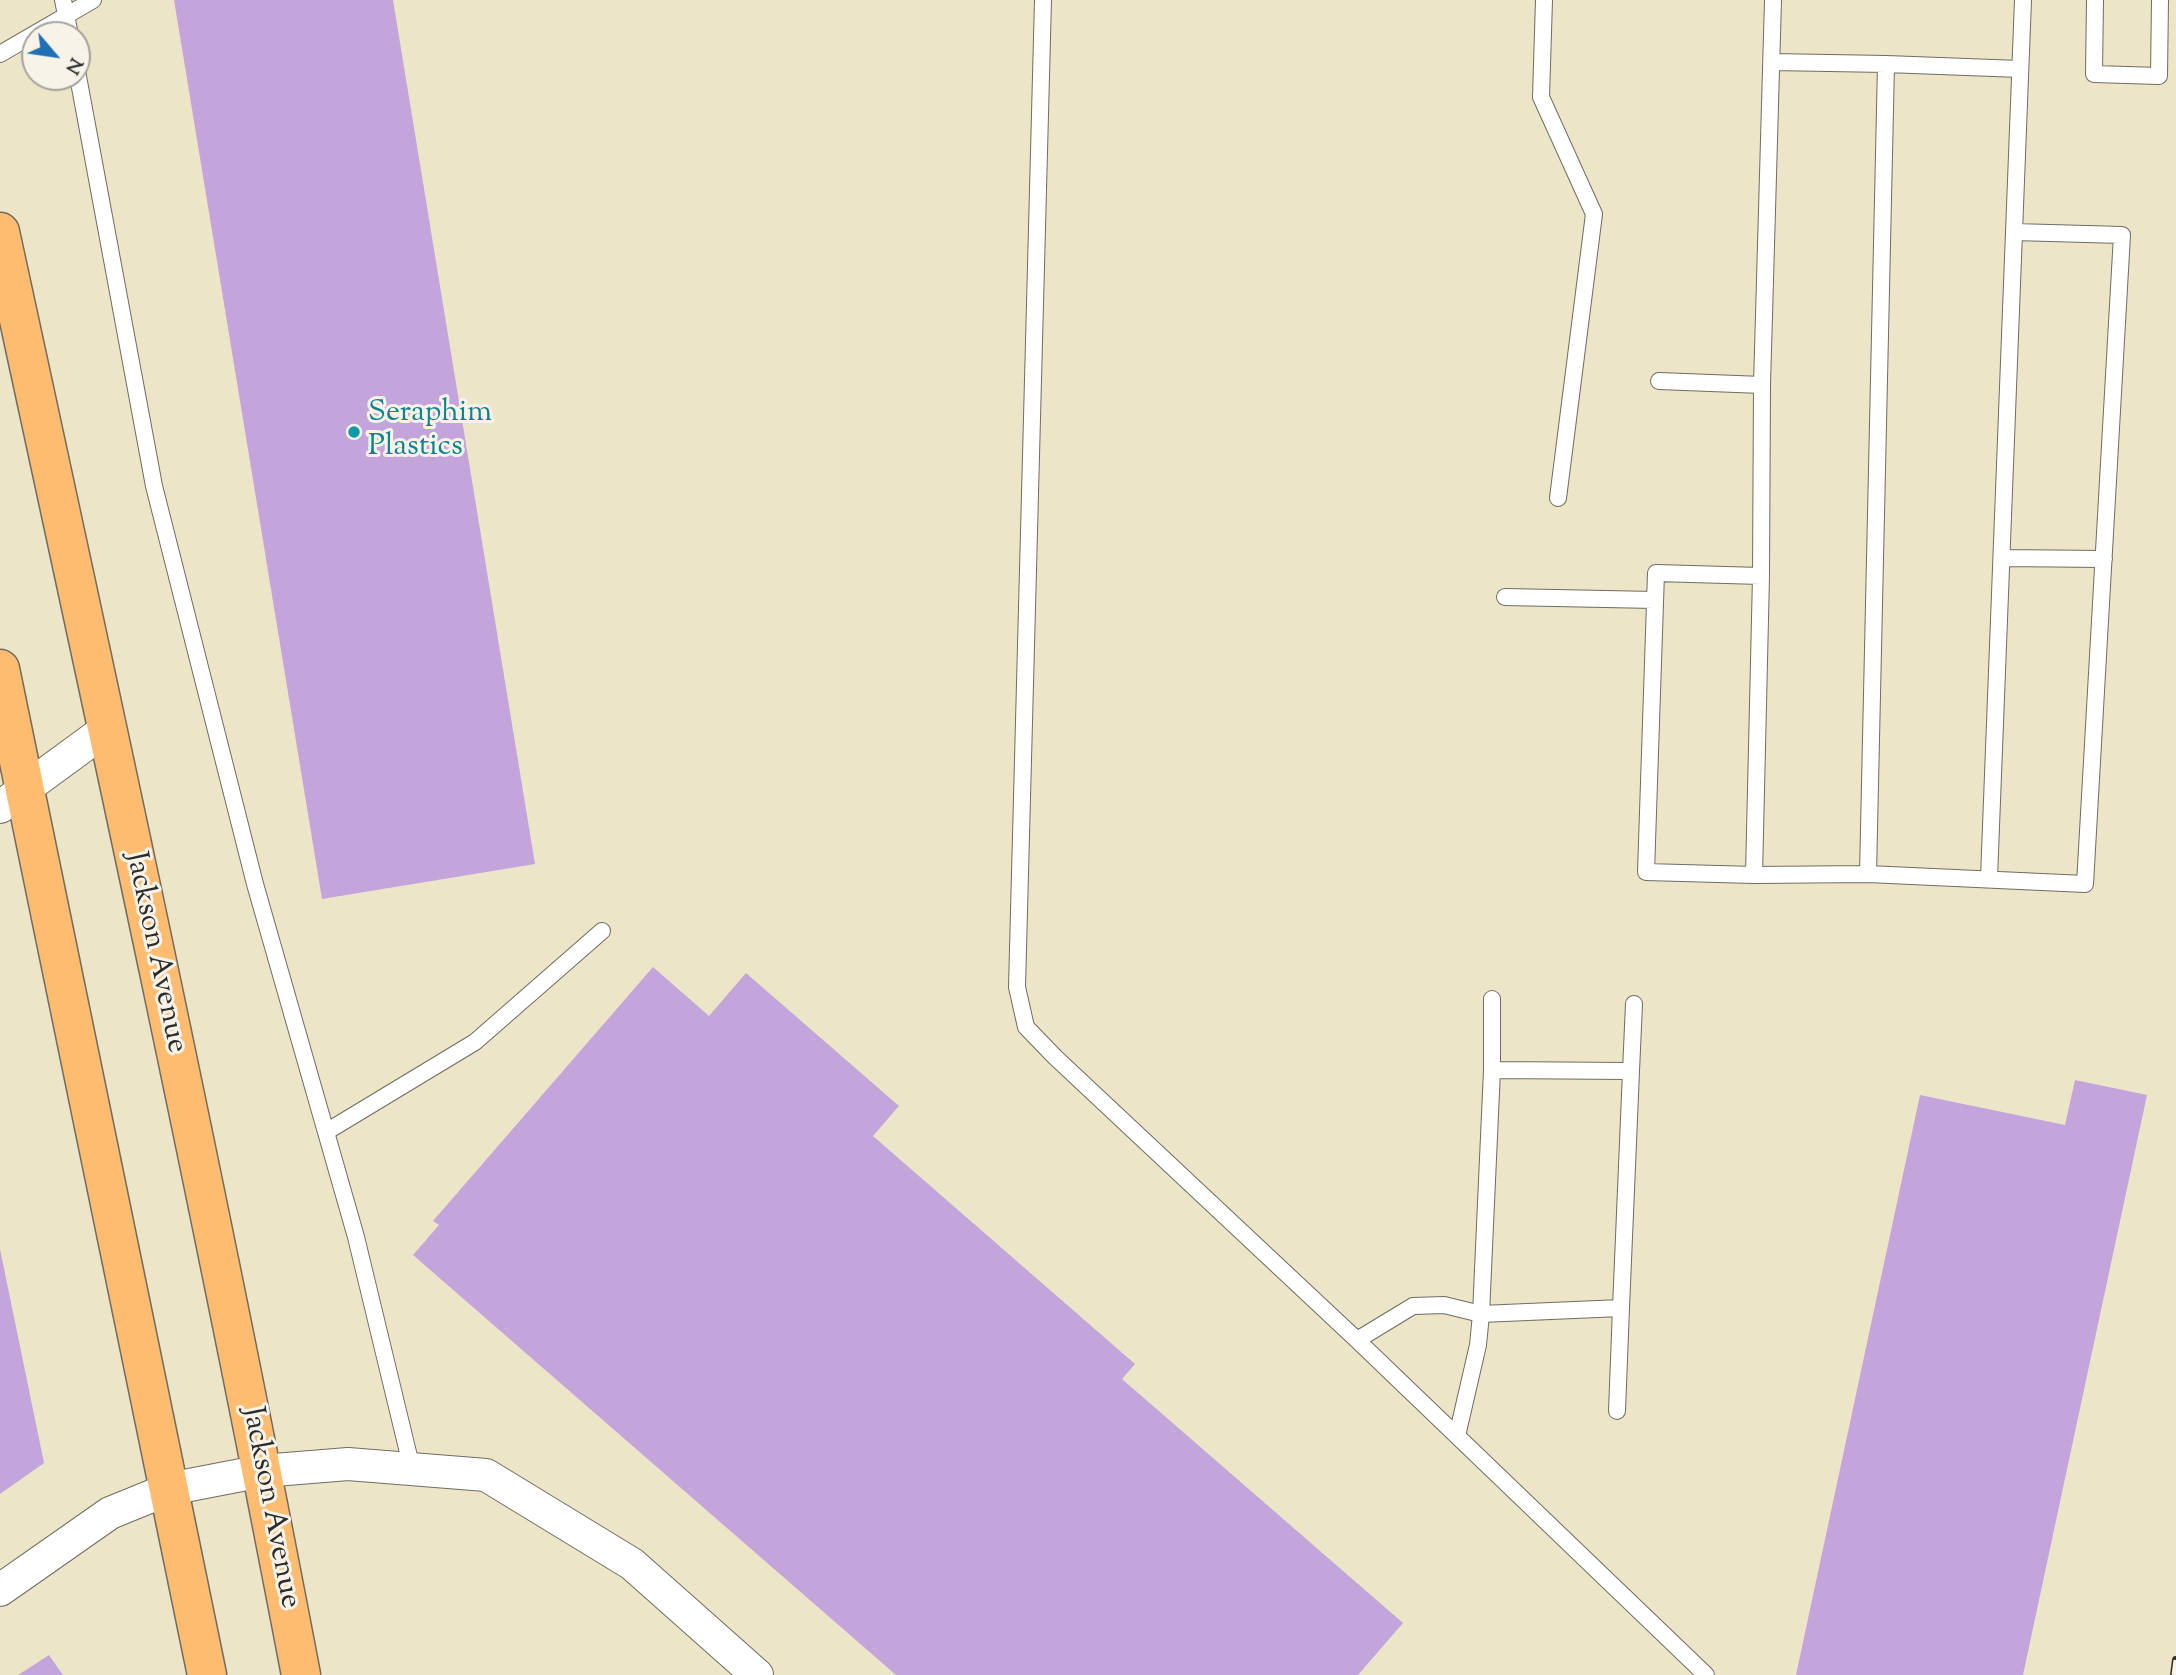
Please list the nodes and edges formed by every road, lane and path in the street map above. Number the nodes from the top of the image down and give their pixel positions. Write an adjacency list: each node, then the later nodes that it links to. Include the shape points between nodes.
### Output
1 (93, 0): 8 (lane)
2 (1043, 0): 38 (lane, via 1017,987 1026,1027)
3 (1544, 0): 18 (lane, via 1541,97 1594,214)
4 (1773, 0): 10 (lane)
5 (2023, 0): 12 (lane)
6 (2095, 0): 7 (lane, via 2094,74 2159,76)
7 (2160, 0)
8 (65, 8): 9 (lane)
9 (0, 54)
10 (1772, 62): 11 (lane); 17 (lane)
11 (1886, 64): 12 (lane); 27 (lane)
12 (2021, 69): 15 (lane)
13 (81, 91): 35 (lane, via 154,486 254,884)
14 (0, 232): 25 (main road, Jackson Avenue)
15 (2014, 232): 19 (lane); 20 (lane, via 2122,235)
16 (1659, 381): 17 (lane)
17 (1762, 385): 21 (lane)
18 (1558, 498)
19 (2001, 558): 20 (lane); 29 (lane)
20 (2104, 559): 29 (lane, via 2085,884)
21 (1761, 576): 23 (lane, via 1656,573); 28 (lane)
22 (1504, 597): 23 (lane)
23 (1655, 600): 28 (lane, via 1646,872)
24 (0, 669): 26 (main road)
25 (107, 728): 26 (street); 42 (main road, Jackson Avenue)
26 (12, 798): 43 (main road)
27 (1868, 874): 28 (lane); 29 (lane)
28 (1754, 876)
29 (1989, 878)
30 (602, 931): 35 (lane, via 475,1042)
31 (1492, 999): 33 (lane)
32 (1634, 1004): 34 (lane)
33 (1492, 1070): 34 (lane); 37 (lane)
34 (1632, 1071): 36 (lane)
35 (326, 1132): 41 (lane)
36 (1621, 1308): 37 (lane); 39 (lane)
37 (1481, 1314): 38 (lane, via 1444,1305 1413,1306); 40 (lane)
38 (1357, 1340): 40 (lane)
39 (1617, 1411)
40 (1457, 1436): 48 (lane)
41 (412, 1469): 42 (street, via 348,1464); 47 (street, via 486,1475 632,1564)
42 (262, 1471): 43 (street); 46 (main road, Jackson Avenue)
43 (169, 1489): 44 (street, via 110,1513); 45 (main road)
44 (0, 1590)
45 (207, 1675)
46 (301, 1675)
47 (757, 1675)
48 (1706, 1675)

